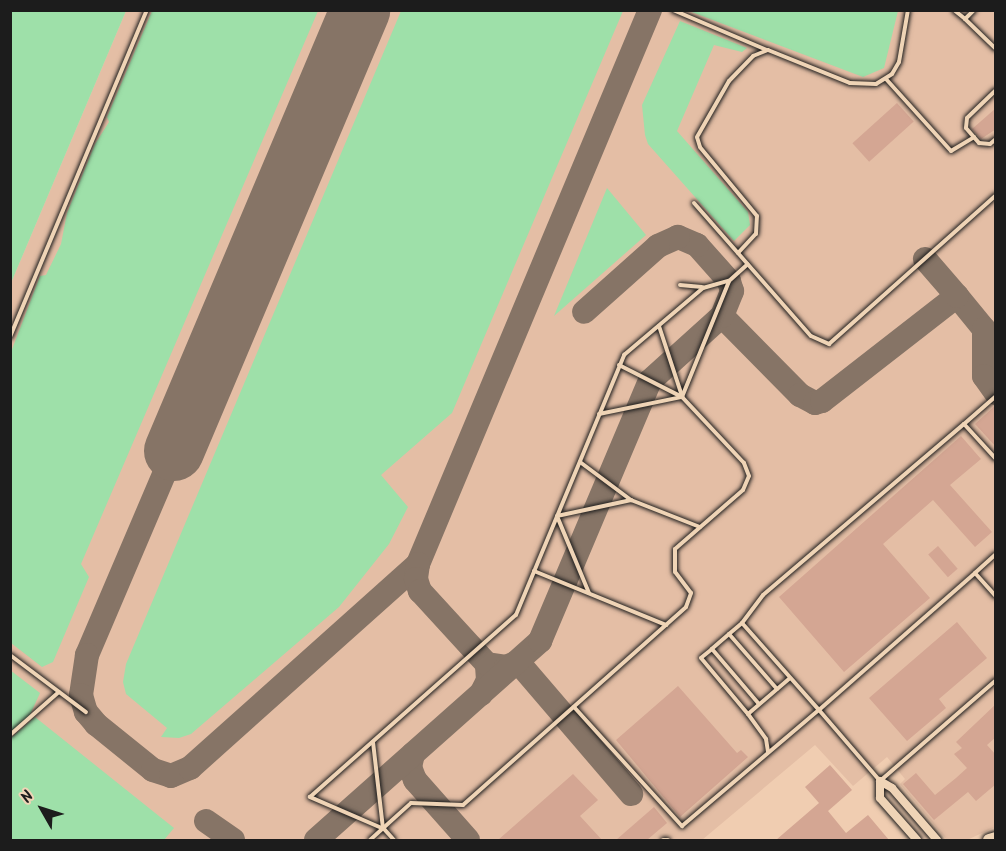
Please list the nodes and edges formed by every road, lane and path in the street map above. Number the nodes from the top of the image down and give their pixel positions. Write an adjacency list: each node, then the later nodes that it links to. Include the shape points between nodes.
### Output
1 (147, 10): 21 (lane)
2 (673, 10): 8 (lane)
3 (908, 10): 9 (lane, via 899,62)
4 (954, 10): 6 (lane)
5 (974, 10): 6 (lane)
6 (965, 19): 7 (lane)
7 (996, 49)
8 (768, 50): 9 (lane, via 850,83 863,85); 15 (lane, via 741,66 698,137 700,147 758,216 756,234)
9 (886, 79): 11 (lane, via 951,151)
10 (996, 90): 11 (lane, via 967,118 966,128)
11 (974, 137): 12 (lane, via 979,143 990,144)
12 (996, 139)
13 (996, 195): 16 (lane, via 829,345 812,336)
14 (694, 203): 15 (lane)
15 (738, 253): 16 (lane)
16 (748, 264): 17 (lane)
17 (729, 281): 19 (lane); 24 (lane)
18 (680, 285): 19 (lane)
19 (703, 288): 20 (lane)
20 (659, 326): 22 (lane, via 624,356); 24 (lane)
21 (10, 337)
22 (620, 365): 24 (lane); 25 (lane)
23 (996, 396): 26 (lane)
24 (682, 397): 25 (lane); 31 (lane, via 744,463 749,476 743,490)
25 (599, 414): 28 (lane)
26 (964, 424): 27 (lane); 37 (lane, via 763,595)
27 (996, 459)
28 (580, 462): 29 (lane); 30 (lane)
29 (631, 500): 30 (lane); 31 (lane)
30 (557, 516): 33 (lane); 35 (lane)
31 (700, 527): 38 (lane, via 675,549 675,573 691,593 686,607)
32 (996, 554): 34 (lane)
33 (534, 571): 35 (lane); 52 (lane, via 512,620)
34 (975, 573): 36 (lane); 48 (lane)
35 (590, 593): 38 (lane)
36 (996, 596)
37 (742, 623): 39 (lane); 42 (lane)
38 (666, 625): 47 (lane)
39 (729, 634): 40 (lane); 44 (lane)
40 (712, 649): 46 (lane); 50 (lane, via 701,658)
41 (10, 655): 45 (lane)
42 (790, 678): 44 (lane); 48 (lane)
43 (996, 680): 54 (lane)
44 (777, 690): 46 (lane)
45 (59, 692): 49 (lane); 51 (lane)
46 (759, 704): 50 (lane)
47 (574, 707): 53 (lane, via 682,826); 55 (lane, via 462,805 411,803)
48 (819, 710): 53 (lane); 54 (lane)
49 (86, 712)
50 (748, 714): 53 (lane, via 766,740)
51 (10, 735)
52 (373, 742): 55 (lane); 55 (lane, via 309,797)
53 (768, 752)
54 (880, 781): 59 (street, via 880,798); 60 (street, via 892,788)
55 (384, 829): 57 (lane); 58 (lane)
56 (996, 838): 61 (main road)
57 (370, 840)
58 (394, 840)
59 (917, 840)
60 (937, 840)
61 (988, 840)

